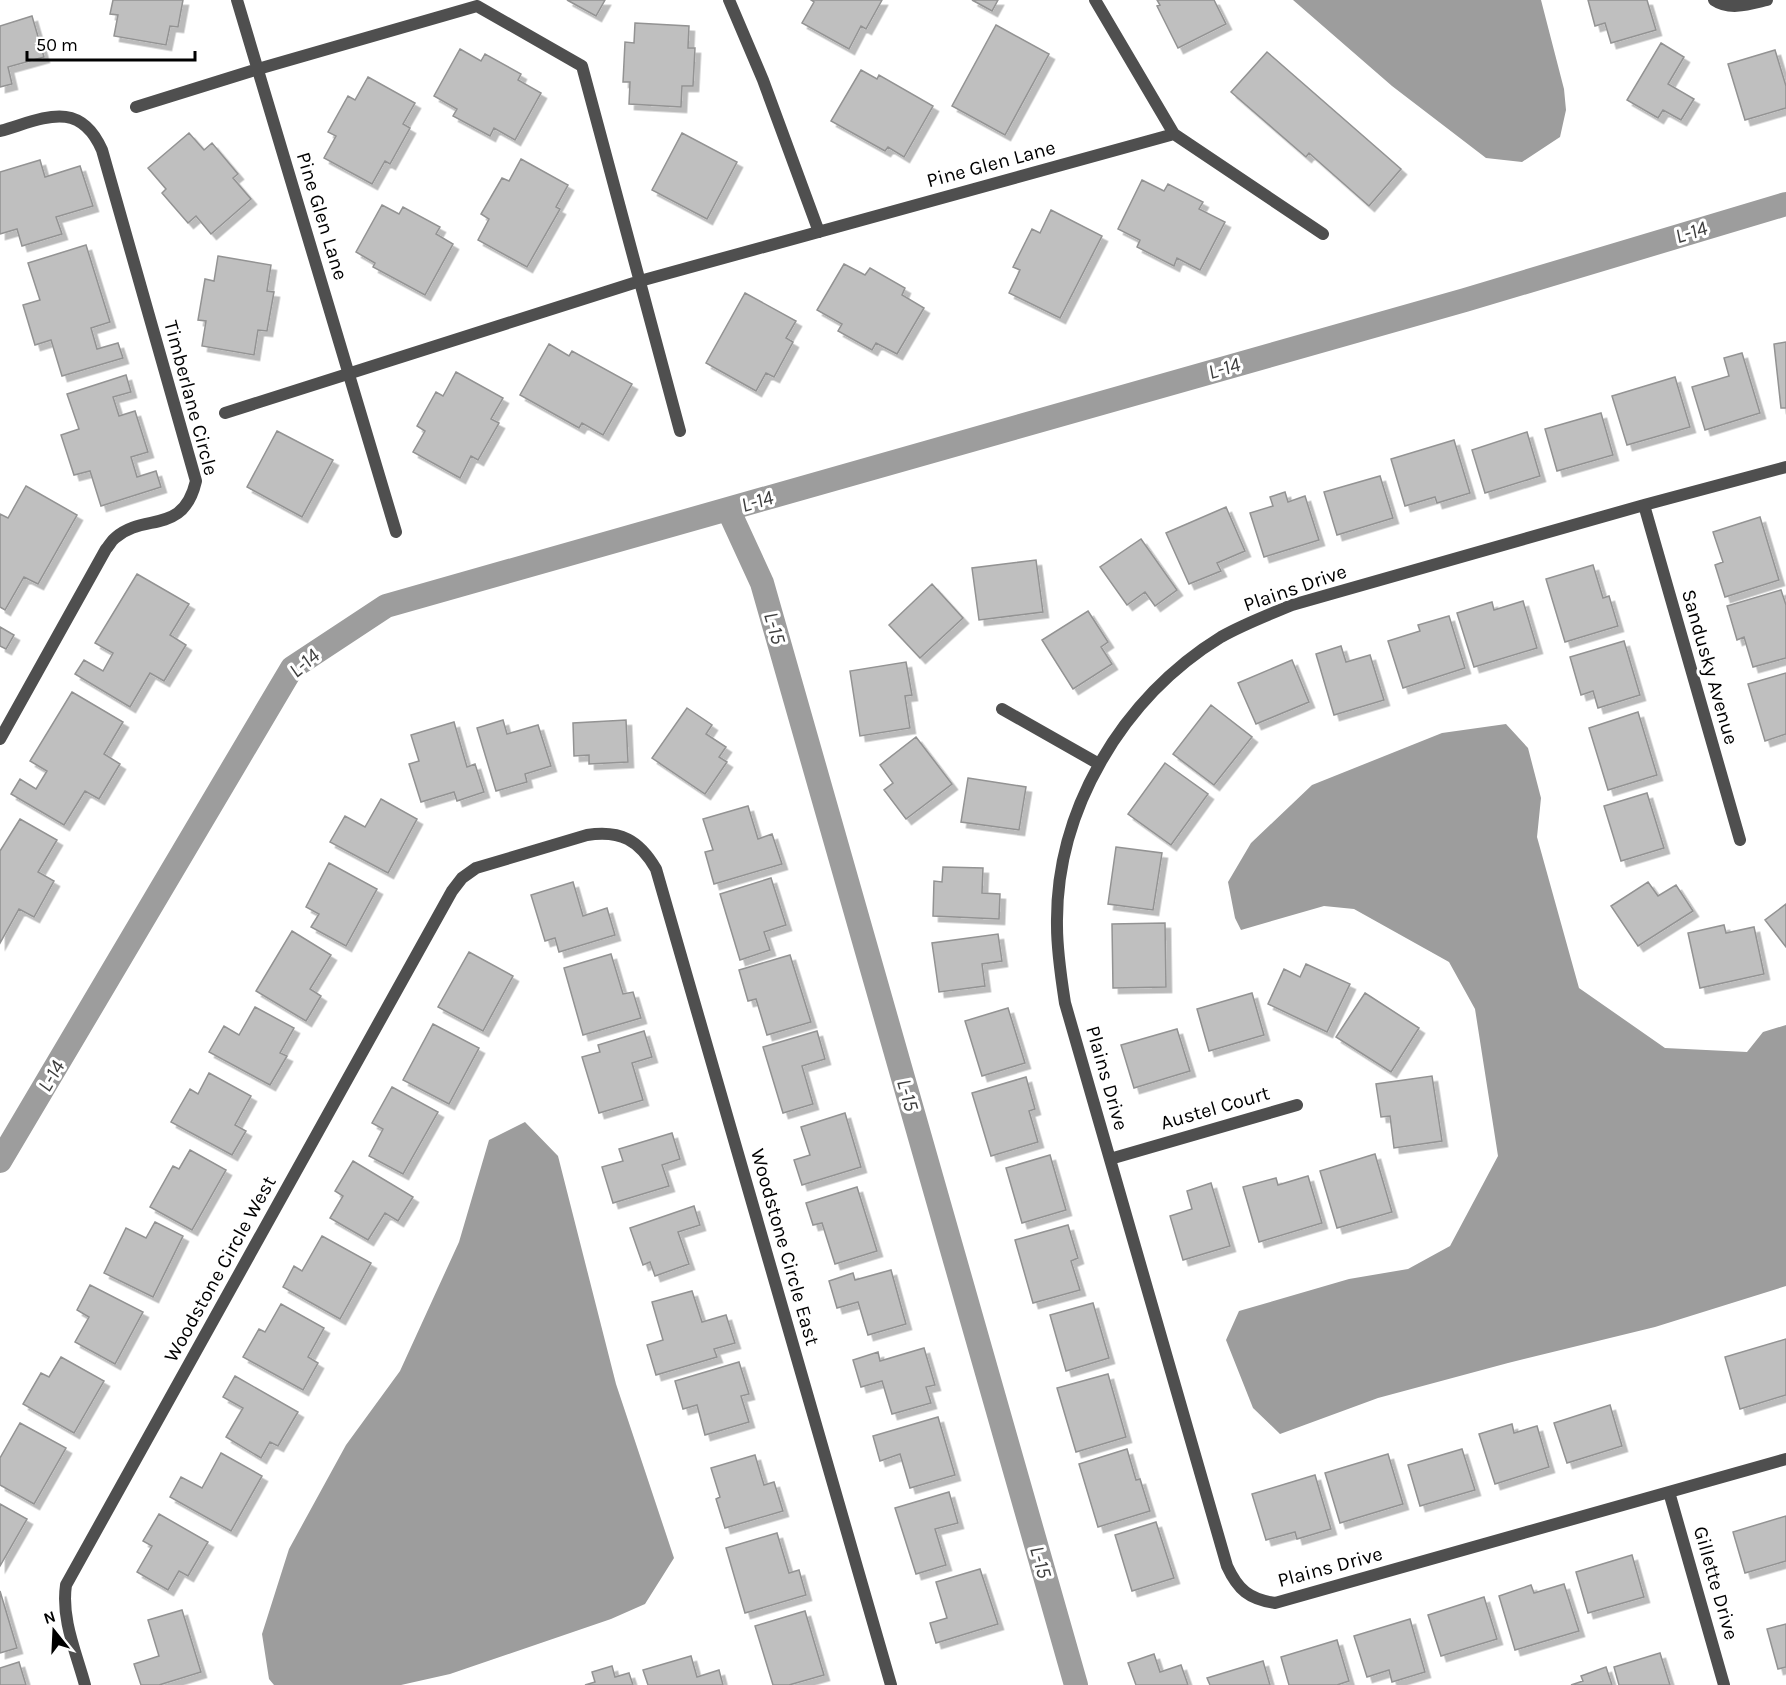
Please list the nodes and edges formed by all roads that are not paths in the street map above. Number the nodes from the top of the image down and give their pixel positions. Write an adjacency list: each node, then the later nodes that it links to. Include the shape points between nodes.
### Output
1 (237, 0): 7 (street, Pine Glen Lane)
2 (729, 0): 11 (street)
3 (1095, 0): 10 (street)
4 (1714, 0): 5 (street, via 1734,7)
5 (1767, 0)
6 (479, 3): 7 (street); 13 (street, via 582,66)
7 (258, 69): 8 (street); 14 (street, Pine Glen Lane)
8 (136, 107)
9 (0, 132): 21 (street, Timberlane Circle, via 56,115 85,125 96,136 196,481 192,498 182,511 130,530 116,537 106,549)
10 (1174, 134): 11 (street, Pine Glen Lane); 12 (street)
11 (819, 232): 13 (street, Pine Glen Lane)
12 (1323, 234)
13 (640, 281): 14 (street, Pine Glen Lane); 16 (street)
14 (349, 374): 15 (street, Pine Glen Lane); 19 (street, Pine Glen Lane)
15 (225, 413)
16 (680, 430)
17 (1786, 467): 18 (street, Plains Drive)
18 (1644, 505): 22 (street, Plains Drive, via 1292,605 1248,623 1182,665 1147,698); 24 (street, Sandusky Avenue)
19 (396, 532)
20 (1002, 710): 22 (street)
21 (0, 739)
22 (1099, 764): 26 (street, Plains Drive, via 1071,831 1060,878 1057,925 1065,1003)
23 (619, 835): 29 (street, Woodstone Circle West, via 587,835 476,868 459,882 66,1585 66,1617); 30 (street, Woodstone Circle East, via 635,842 656,869)
24 (1740, 840)
25 (1297, 1105): 26 (street, Austel Court)
26 (1110, 1159): 28 (street, Plains Drive, via 1227,1566 1245,1593 1259,1601 1275,1603)
27 (1786, 1459): 28 (street, Plains Drive)
28 (1669, 1492): 31 (street, Gillette Drive)
29 (85, 1685)
30 (891, 1685)
31 (1724, 1685)

